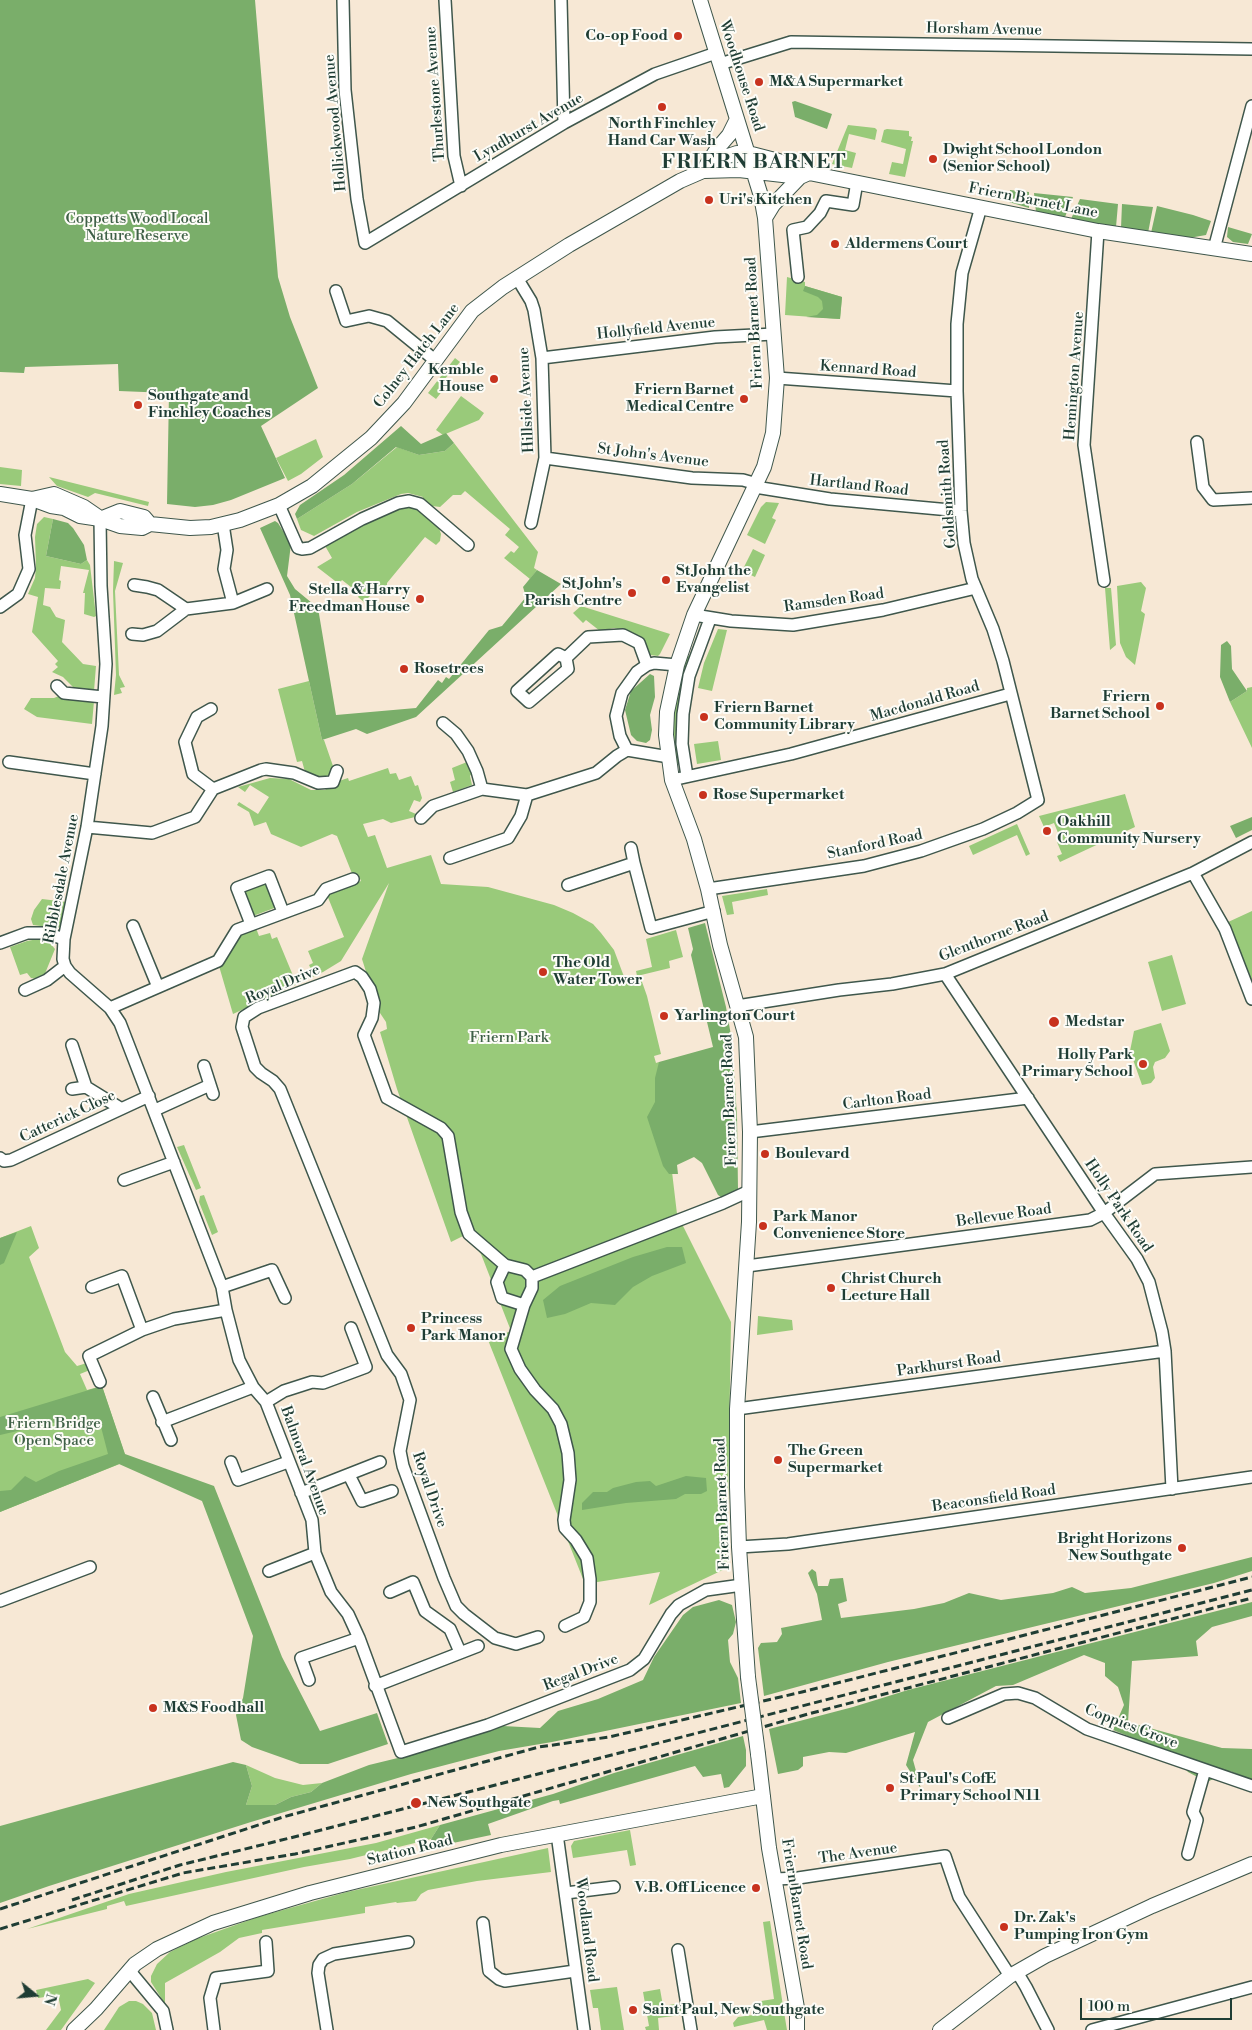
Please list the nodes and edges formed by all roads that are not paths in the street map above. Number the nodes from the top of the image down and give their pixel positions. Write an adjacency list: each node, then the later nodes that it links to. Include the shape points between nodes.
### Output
1 (343, 0): 18 (street, Hollickwood Avenue, via 345,90)
2 (445, 0): 14 (street, Thurlestone Avenue, via 454,156)
3 (561, 0): 9 (street)
4 (700, 0): 6 (main road, Woodhouse Road)
5 (1252, 49): 6 (street, Horsham Avenue, via 791,42)
6 (718, 59): 8 (main road, Woodhouse Road); 9 (street, Lyndhurst Avenue, via 655,74)
7 (1252, 106): 19 (street)
8 (737, 119): 10 (main road, Woodhouse Road); 11 (main road)
9 (564, 123): 14 (street, Lyndhurst Avenue)
10 (751, 163): 11 (main road, via 738,170); 11 (main road, Colney Hatch Lane, via 731,154); 12 (main road, Friern Barnet Lane); 12 (main road, Friern Barnet Lane, via 790,164); 16 (main road, Friern Barnet Road)
11 (703, 170): 22 (main road, Colney Hatch Lane)
12 (804, 175): 13 (main road, Friern Barnet Lane); 16 (main road)
13 (857, 182): 15 (main road, Friern Barnet Lane); 21 (street, via 853,205 826,201 807,227 793,230)
14 (461, 186): 18 (street, Lyndhurst Avenue)
15 (981, 207): 17 (main road, Friern Barnet Lane); 28 (street, Goldsmith Road, via 962,273)
16 (765, 218): 24 (main road, Friern Barnet Road)
17 (1098, 231): 19 (main road, Friern Barnet Lane); 41 (street, Hemington Avenue, via 1084,445)
18 (365, 243)
19 (1214, 249): 20 (main road, Friern Barnet Lane)
20 (1252, 254)
21 (798, 277)
22 (517, 278): 25 (street, Hillside Avenue, via 534,310); 26 (main road, Colney Hatch Lane, via 472,311)
23 (336, 291): 26 (street, via 346,321 369,316 386,321)
24 (774, 334): 25 (street, Hollyfield Avenue); 27 (main road, Friern Barnet Road)
25 (542, 358): 30 (street, Hillside Avenue)
26 (436, 361): 35 (main road, Colney Hatch Lane, via 404,403 371,438 312,486)
27 (777, 378): 28 (street, Kennard Road); 31 (main road, Friern Barnet Road, via 773,433)
28 (957, 391): 36 (street, Goldsmith Road)
29 (1197, 442): 33 (street, via 1203,487 1212,500)
30 (545, 458): 31 (street, St John's Avenue, via 692,478 743,480); 38 (street, Hillside Avenue)
31 (756, 486): 36 (street, Hartland Road, via 830,499); 48 (main road, Friern Barnet Road)
32 (0, 494): 34 (main road, Colney Hatch Lane)
33 (1252, 498)
34 (32, 499): 37 (main road, Colney Hatch Lane, via 80,516); 46 (street, via 25,536 29,569 18,594)
35 (279, 505): 39 (main road, Colney Hatch Lane); 40 (street, via 298,548 302,549 310,548 362,519 409,501 420,504)
36 (960, 511): 43 (street, Goldsmith Road, via 964,543)
37 (100, 519): 39 (main road, Colney Hatch Lane, via 120,526 142,528 150,524 190,528); 56 (street, Ribblesdale Avenue, via 106,664)
38 (531, 523)
39 (223, 524): 45 (street, via 227,550 224,569)
40 (468, 545)
41 (1104, 581)
42 (134, 585): 47 (street, via 158,590)
43 (976, 588): 49 (street, Ramsden Road, via 883,610 793,625); 55 (street, Goldsmith Road, via 993,629)
44 (267, 590): 45 (street)
45 (234, 603): 47 (street)
46 (0, 607)
47 (186, 609): 50 (street, via 157,631)
48 (694, 616): 49 (street, Ramsden Road); 53 (main road, Friern Barnet Road)
49 (710, 618): 64 (street, via 689,676 683,714 682,744)
50 (132, 634)
51 (566, 658): 51 (street, via 558,654 517,690 529,702 568,668); 52 (street, via 588,637 623,635 639,644)
52 (647, 664): 53 (street); 59 (street, via 622,692 616,716)
53 (677, 665): 60 (main road, Friern Barnet Road, via 667,712)
54 (58, 686): 56 (street, via 64,693)
55 (1010, 694): 64 (street, Macdonald Road, via 791,754); 69 (street, Goldsmith Road)
56 (103, 697): 63 (street, Ribblesdale Avenue)
57 (211, 709): 66 (street, via 197,717 185,742 193,774)
58 (444, 723): 67 (street, via 468,751)
59 (627, 750): 60 (street); 68 (street, via 596,773)
60 (669, 757): 65 (main road, Friern Barnet Road)
61 (9, 762): 63 (street)
62 (338, 770): 66 (street, via 333,782 318,783 294,773 266,769)
63 (95, 774): 71 (street, Ribblesdale Avenue)
64 (687, 776): 65 (street, Macdonald Road)
65 (672, 780): 79 (main road, Friern Barnet Road)
66 (213, 789): 71 (street, via 194,817 152,833)
67 (482, 789): 68 (street); 70 (street, via 433,806)
68 (527, 795): 74 (street, via 521,816 508,838)
69 (1038, 800): 79 (street, Stanford Road, via 983,829 921,851 864,866)
70 (421, 818)
71 (87, 827): 84 (street, Ribblesdale Avenue)
72 (1252, 842): 76 (street, Glenthorne Road)
73 (632, 848): 75 (street)
74 (450, 858)
75 (634, 863): 78 (street); 80 (street, via 650,928)
76 (1193, 873): 87 (street, Glenthorne Road); 90 (street, via 1226,929)
77 (353, 879): 81 (street, via 326,889 318,900)
78 (568, 885)
79 (708, 889): 80 (main road, Friern Barnet Road)
80 (714, 911): 91 (main road, Friern Barnet Road)
81 (283, 912): 82 (street); 82 (street, via 269,876 237,888)
82 (251, 924): 88 (street, via 237,930 218,961)
83 (133, 926): 88 (street)
84 (64, 939): 85 (street, via 46,933 26,933); 86 (street, Ribblesdale Avenue)
85 (0, 943)
86 (64, 966): 89 (street, via 47,980); 92 (street, Ribblesdale Avenue)
87 (946, 974): 91 (street, Glenthorne Road); 98 (street, Holly Park Road)
88 (158, 987): 92 (street)
89 (25, 990)
90 (1252, 999)
91 (737, 1006): 101 (main road, Friern Barnet Road, via 746,1037)
92 (110, 1008): 97 (street, Ribblesdale Avenue, via 120,1023)
93 (72, 1045): 95 (street)
94 (204, 1066): 100 (street, via 212,1089)
95 (86, 1087): 96 (street); 99 (street)
96 (72, 1089)
97 (149, 1096): 99 (street, Catterick Close); 100 (street, Ribblesdale Avenue)
98 (1028, 1098): 101 (street, Carlton Road); 107 (street, Holly Park Road)
99 (120, 1108): 102 (street, Catterick Close, via 11,1160)
100 (155, 1110): 103 (street, Ribblesdale Avenue)
101 (750, 1132): 106 (main road, Friern Barnet Road)
102 (0, 1158)
103 (174, 1162): 105 (street); 112 (street, Ribblesdale Avenue)
104 (1252, 1167): 107 (street, Bellevue Road, via 1155,1174)
105 (124, 1180)
106 (749, 1191): 109 (main road, Friern Barnet Road); 110 (street)
107 (1104, 1213): 109 (street, Bellevue Road, via 1090,1220); 119 (street, Holly Park Road, via 1137,1259 1149,1282)
108 (504, 1265): 110 (street, via 525,1270); 114 (street, via 497,1282 502,1298); 143 (street, Royal Drive, via 469,1234 461,1212 448,1136 441,1128 387,1098 364,1035 372,1018 374,1003 362,977 355,972 258,1008 244,1018 242,1027 255,1066 280,1089 387,1355 401,1374 410,1400 400,1451 403,1466 456,1606 494,1638 516,1644)
109 (746, 1266): 124 (main road, Friern Barnet Road)
110 (532, 1277): 114 (street, via 532,1288)
111 (92, 1287): 117 (street, via 122,1276)
112 (222, 1287): 113 (street, via 272,1270); 115 (street, Ribblesdale Avenue)
113 (285, 1298)
114 (524, 1305): 142 (street, via 511,1349 520,1369 562,1424 570,1480 565,1528 587,1558 590,1579 590,1602 584,1617)
115 (226, 1310): 117 (street, via 174,1319); 118 (street, Ribblesdale Avenue)
116 (351, 1328): 123 (street, via 366,1367 323,1384 312,1382 284,1391)
117 (142, 1330): 120 (street, via 84,1358)
118 (237, 1351): 121 (street, Balmoral Avenue)
119 (1165, 1351): 124 (street, Parkhurst Road); 132 (street, Holly Park Road)
120 (100, 1382)
121 (253, 1387): 123 (street, Balmoral Avenue); 125 (street)
122 (153, 1397): 125 (street)
123 (266, 1402): 128 (street, Balmoral Avenue)
124 (737, 1409): 135 (main road, Friern Barnet Road)
125 (162, 1422): 126 (street)
126 (171, 1440)
127 (231, 1462): 128 (street, via 238,1480)
128 (288, 1462): 134 (street, Balmoral Avenue)
129 (380, 1462): 130 (street)
130 (349, 1475): 133 (street, via 362,1501); 134 (street)
131 (1252, 1478): 132 (street, Beaconsfield Road)
132 (1172, 1489): 135 (street, Beaconsfield Road, via 798,1542)
133 (392, 1491)
134 (302, 1493): 136 (street, Balmoral Avenue, via 312,1520)
135 (739, 1547): 139 (main road, Friern Barnet Road)
136 (315, 1553): 138 (street); 144 (street, Balmoral Avenue, via 331,1592 348,1614)
137 (90, 1566): 141 (street)
138 (269, 1571)
139 (742, 1585): 150 (street, Regal Drive, via 706,1590 679,1605 644,1659 630,1670 488,1725); 153 (main road, Friern Barnet Road, bridge, via 748,1677)
140 (390, 1592): 146 (street, via 413,1582 425,1611 450,1629)
141 (0, 1601)
142 (565, 1626)
143 (538, 1637)
144 (359, 1638): 147 (street, via 301,1658); 148 (street, Balmoral Avenue)
145 (478, 1646): 146 (street)
146 (460, 1652): 148 (street)
147 (309, 1680)
148 (375, 1686): 150 (street, Balmoral Avenue)
149 (948, 1718): 151 (street, Coppies Grove, via 1004,1694 1018,1693 1035,1698 1087,1729)
150 (401, 1752)
151 (1205, 1770): 152 (street, Coppies Grove); 155 (street, via 1193,1812 1197,1820)
152 (1252, 1786)
153 (763, 1796): 154 (main road, Station Road); 157 (main road, Friern Barnet Road)
154 (557, 1834): 159 (street, Woodland Road); 164 (main road, Station Road, via 310,1893 241,1914 157,1948)
155 (1188, 1854)
156 (1252, 1864): 166 (main road, via 1152,1906)
157 (775, 1879): 166 (street, The Avenue, via 944,1856 959,1897); 168 (main road, Friern Barnet Road)
158 (614, 1887): 159 (street)
159 (566, 1893): 165 (street, Woodland Road)
160 (483, 1923): 165 (street, via 489,1971 499,1979 505,1981)
161 (266, 1942): 173 (street, via 268,1972 216,1978 210,1998)
162 (408, 1942): 174 (street, via 334,1954 323,1959 318,1973)
163 (678, 1950): 176 (street)
164 (129, 1970): 169 (main road, Station Road); 172 (street, via 163,2011)
165 (575, 1971): 175 (street, Woodland Road)
166 (1014, 1974): 179 (main road); 180 (street)
167 (1252, 1987): 181 (street)
168 (797, 2008): 177 (main road, Friern Barnet Road); 178 (main road, Friern Barnet Road)
169 (96, 2009): 170 (main road, Station Road); 171 (main road, Station Road)
170 (74, 2030)
171 (88, 2030)
172 (167, 2030)
173 (214, 2030)
174 (327, 2030)
175 (584, 2030)
176 (691, 2030)
177 (798, 2030)
178 (805, 2030)
179 (940, 2030)
180 (1048, 2030)
181 (1092, 2030)

